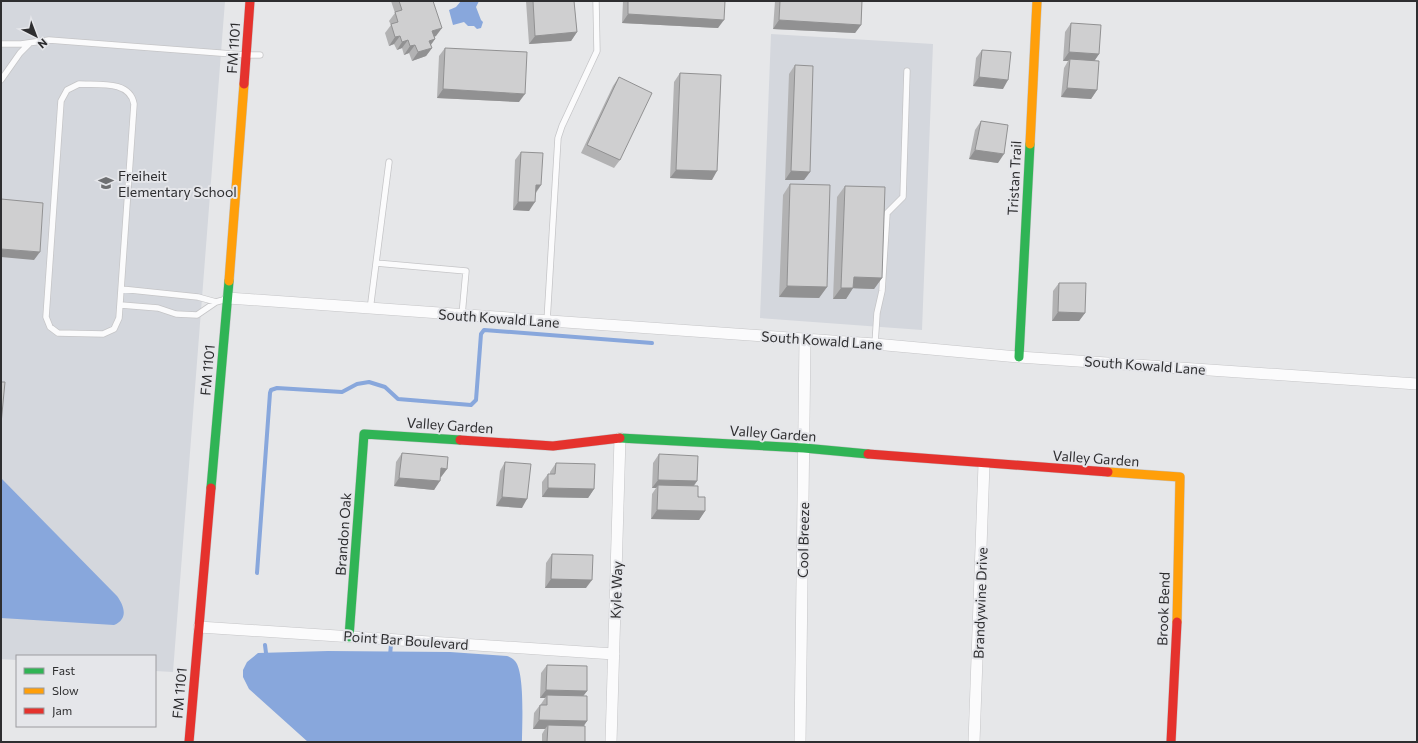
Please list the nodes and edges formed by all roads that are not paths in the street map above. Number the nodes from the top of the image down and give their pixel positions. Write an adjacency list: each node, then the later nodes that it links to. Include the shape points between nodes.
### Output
1 (250, 1): 7 (street, FM 1101 / FM 1101)
2 (596, 1): 18 (lane, via 597,51 558,138)
3 (1037, 1): 21 (street, Tristan Trail)
4 (1, 44): 5 (lane)
5 (29, 44): 7 (lane, via 49,40); 9 (lane)
6 (260, 54): 7 (lane)
7 (246, 55): 13 (street, FM 1101 / FM 1101)
8 (908, 71): 20 (lane, via 903,197 887,213 882,291 877,313)
9 (1, 80)
10 (389, 162): 11 (lane)
11 (376, 263): 16 (lane); 17 (lane, via 466,271)
12 (121, 288): 14 (lane, via 198,297); 15 (lane); 15 (lane, via 133,98 126,89 120,87 79,84 67,90 61,101 47,322 58,333 103,334 110,332 118,324)
13 (228, 298): 14 (lane); 16 (street, South Kowald Lane); 28 (street, FM 1101 / FM 1101)
14 (216, 302): 15 (lane, via 197,314 176,314 158,308)
15 (120, 305)
16 (370, 310): 17 (street, South Kowald Lane)
17 (462, 316): 18 (street, South Kowald Lane)
18 (547, 322): 19 (street, South Kowald Lane)
19 (805, 339): 20 (street, South Kowald Lane); 25 (street, Cool Breeze)
20 (875, 344): 21 (street, South Kowald Lane)
21 (1019, 357): 22 (street, South Kowald Lane)
22 (1417, 384)
23 (364, 434): 24 (street, Valley Garden, via 553,446); 29 (street, Brandon Oak)
24 (620, 438): 25 (street, Valley Garden); 30 (street, Kyle Way)
25 (804, 448): 26 (street, Valley Garden); 33 (street, Cool Breeze)
26 (984, 464): 27 (street, Valley Garden); 34 (street, Brandywine Drive)
27 (1180, 477): 35 (street, Brook Bend)
28 (199, 627): 29 (street, Point Bar Boulevard); 31 (street, FM 1101 / FM 1101)
29 (349, 637): 30 (street, Point Bar Boulevard)
30 (614, 654): 32 (street, Kyle Way)
31 (189, 742)
32 (611, 742)
33 (800, 742)
34 (974, 742)
35 (1171, 742)

